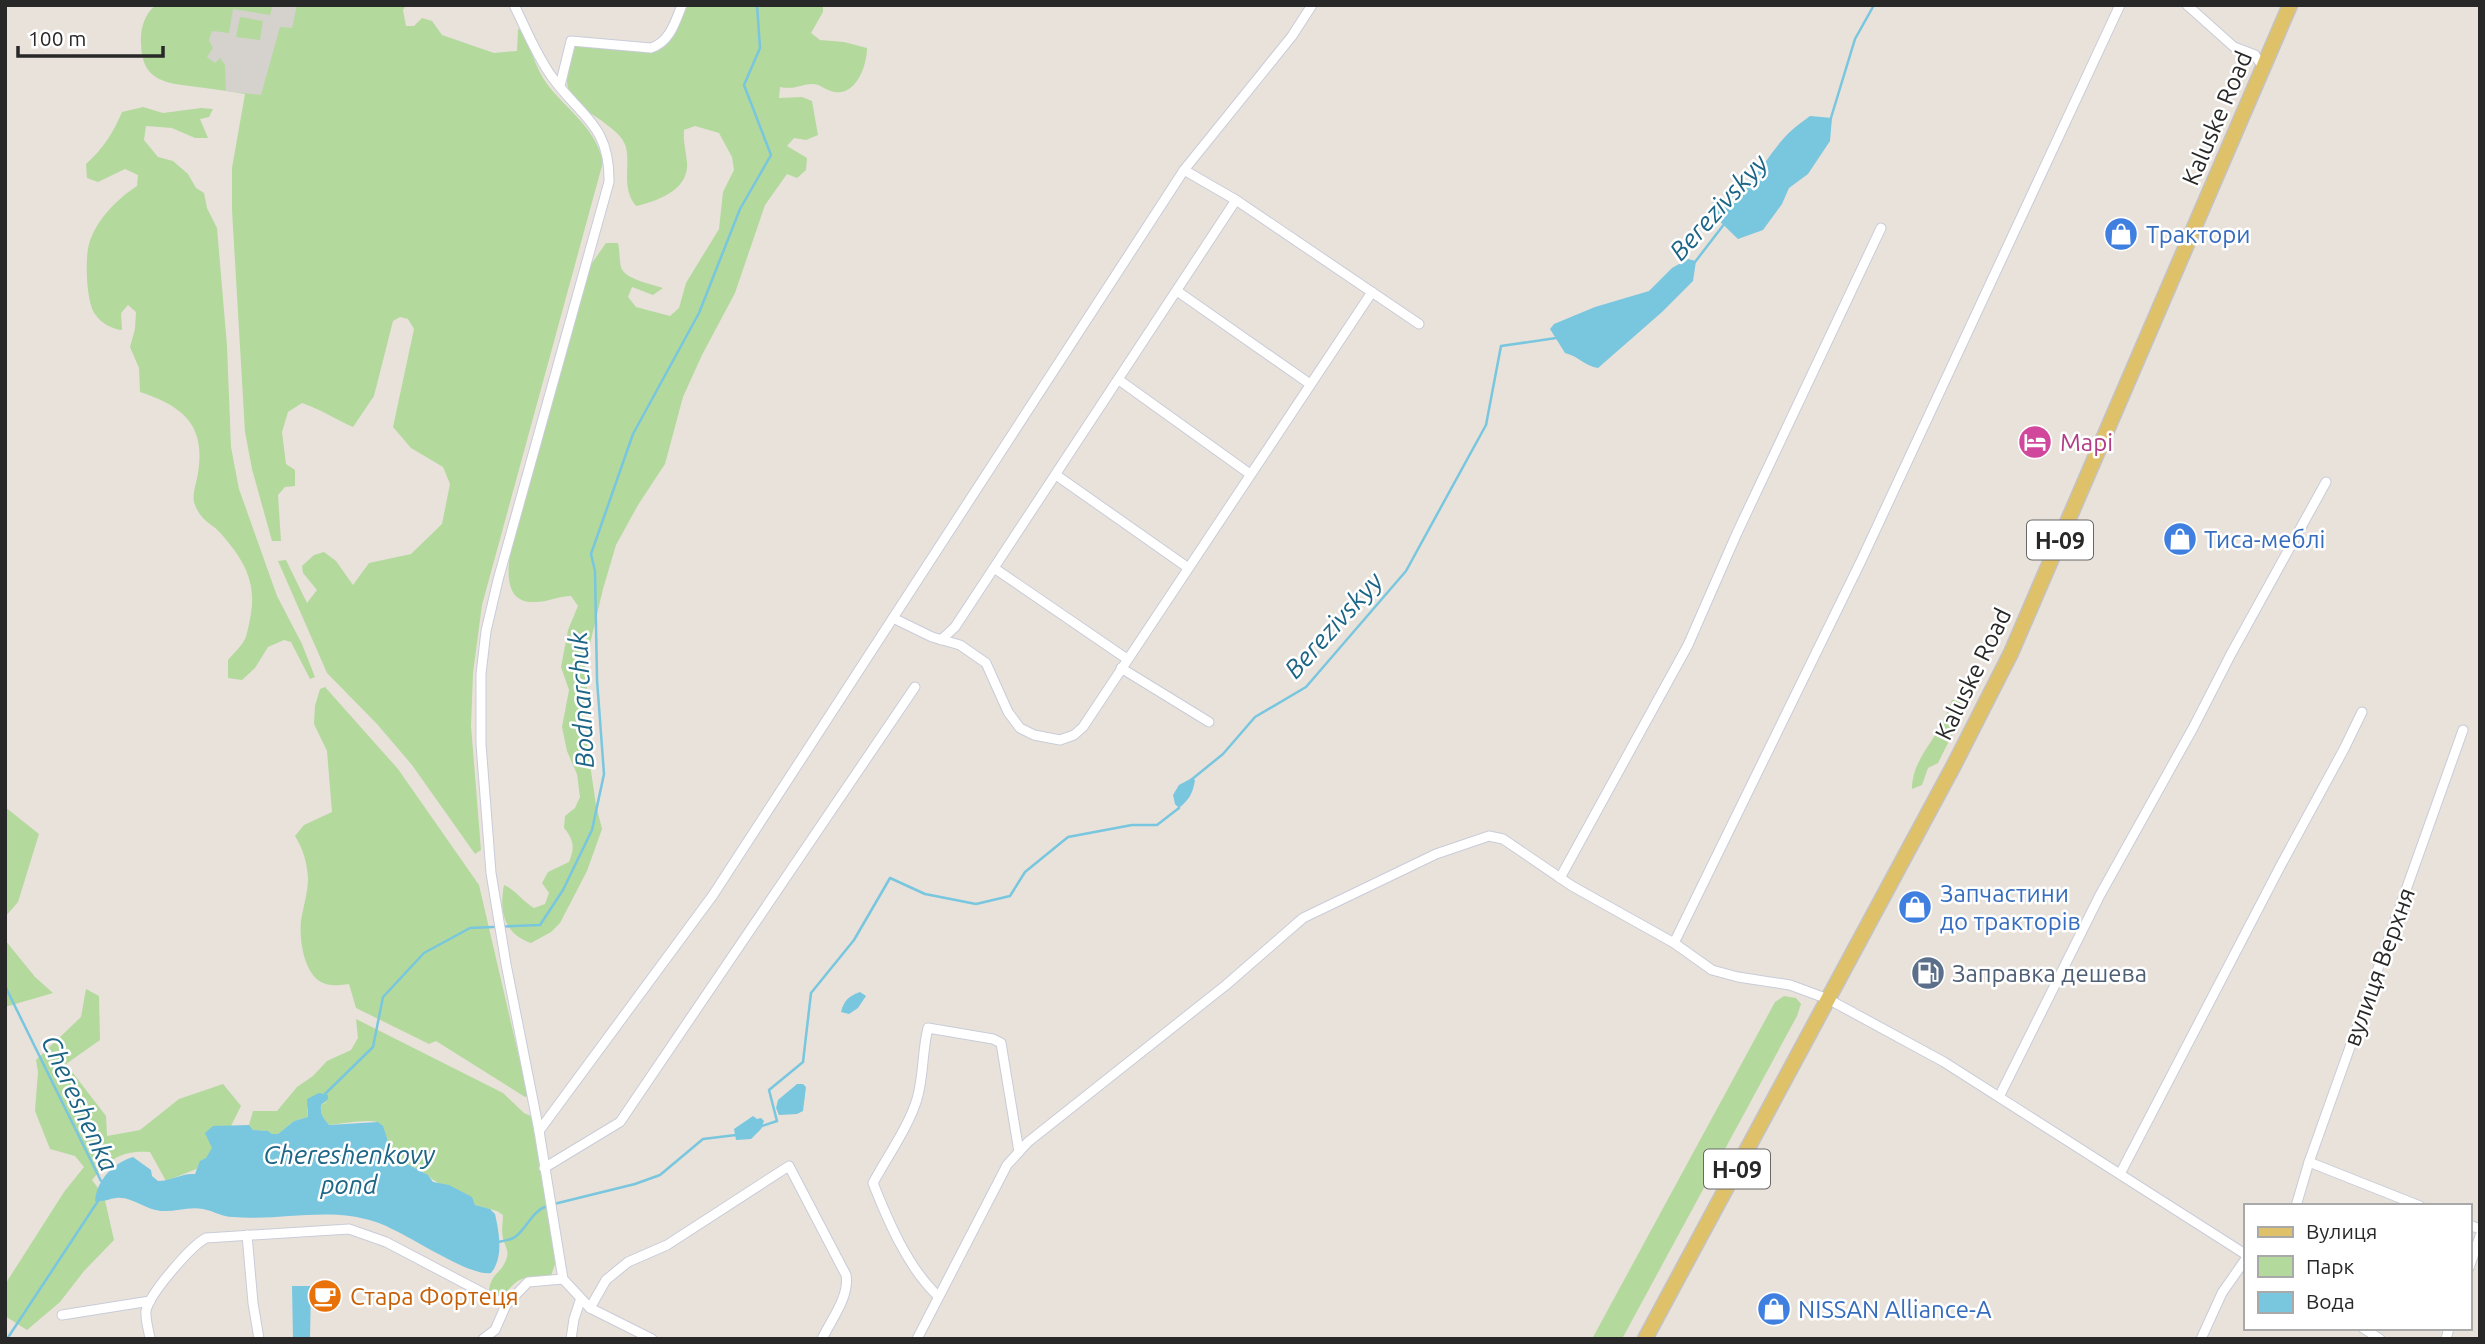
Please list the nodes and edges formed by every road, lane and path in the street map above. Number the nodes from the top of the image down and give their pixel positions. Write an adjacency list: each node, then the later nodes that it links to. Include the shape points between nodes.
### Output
1 (514, 5): 8 (street, via 537,54)
2 (1312, 5): 9 (street)
3 (2120, 5): 30 (street, via 1861,561)
4 (2187, 5): 7 (street, via 2234,47 2255,55)
5 (2290, 5): 7 (main road, Kaluske Road / Н-09)
6 (679, 6): 8 (street, via 666,39 651,48 571,41)
7 (2263, 68): 31 (main road, Kaluske Road / Н-09, via 2011,653)
8 (559, 86): 33 (street, via 601,136 610,181 498,580 481,674 481,744 491,873)
9 (1184, 170): 10 (street); 22 (street)
10 (1236, 200): 12 (street); 13 (street)
11 (1881, 228): 29 (street, via 1688,645)
12 (1177, 291): 15 (street); 16 (street)
13 (1372, 292): 14 (street); 16 (street)
14 (1419, 324)
15 (1119, 380): 17 (street); 18 (street)
16 (1310, 384): 17 (street)
17 (1250, 474): 20 (street)
18 (1056, 475): 20 (street); 21 (street)
19 (2326, 482): 32 (street, via 2100,895)
20 (1187, 567): 24 (street)
21 (994, 568): 23 (street, via 955,627); 24 (street)
22 (893, 618): 23 (street); 33 (street, via 713,895)
23 (941, 640): 24 (street, via 960,645 986,663 1020,728 1048,739 1060,740 1083,727)
24 (1124, 663): 27 (street)
25 (915, 687): 36 (street, via 620,1122)
26 (2362, 712): 37 (street)
27 (1209, 722)
28 (2463, 730): 35 (street, вулиця Верхня)
29 (1560, 878): 30 (street); 34 (street, via 1503,839 1489,836 1436,854 1303,918)
30 (1674, 943): 31 (street, via 1712,970 1790,985)
31 (1828, 999): 32 (street); 59 (main road, Kaluske Road / Н-09)
32 (1999, 1097): 37 (street)
33 (539, 1131): 36 (street)
34 (1019, 1152): 46 (street, via 1007,1165); 46 (street, via 1001,1043 928,1028 916,1102 873,1183 887,1220)
35 (2309, 1162): 38 (street, вулиця Верхня); 39 (street)
36 (544, 1168): 45 (street)
37 (2120, 1174): 42 (street)
38 (2297, 1204)
39 (2415, 1204)
40 (247, 1235): 47 (street, via 206,1238 195,1244); 49 (street, via 349,1229 386,1242); 53 (street)
41 (2480, 1236): 44 (street)
42 (2244, 1253)
43 (2244, 1261): 60 (street, via 2222,1293)
44 (2471, 1262)
45 (562, 1279): 48 (street); 49 (street, via 528,1282)
46 (938, 1296): 58 (street)
47 (150, 1301): 51 (street); 52 (street, via 146,1312)
48 (580, 1301): 50 (street); 55 (street)
49 (506, 1305): 54 (street, via 495,1330)
50 (590, 1308): 56 (street); 57 (street, via 606,1280 628,1262 667,1245 789,1166 846,1275 844,1294)
51 (62, 1315)
52 (150, 1339)
53 (259, 1339)
54 (483, 1339)
55 (571, 1339)
56 (652, 1339)
57 (822, 1339)
58 (917, 1339)
59 (1645, 1339)
60 (2202, 1339)

